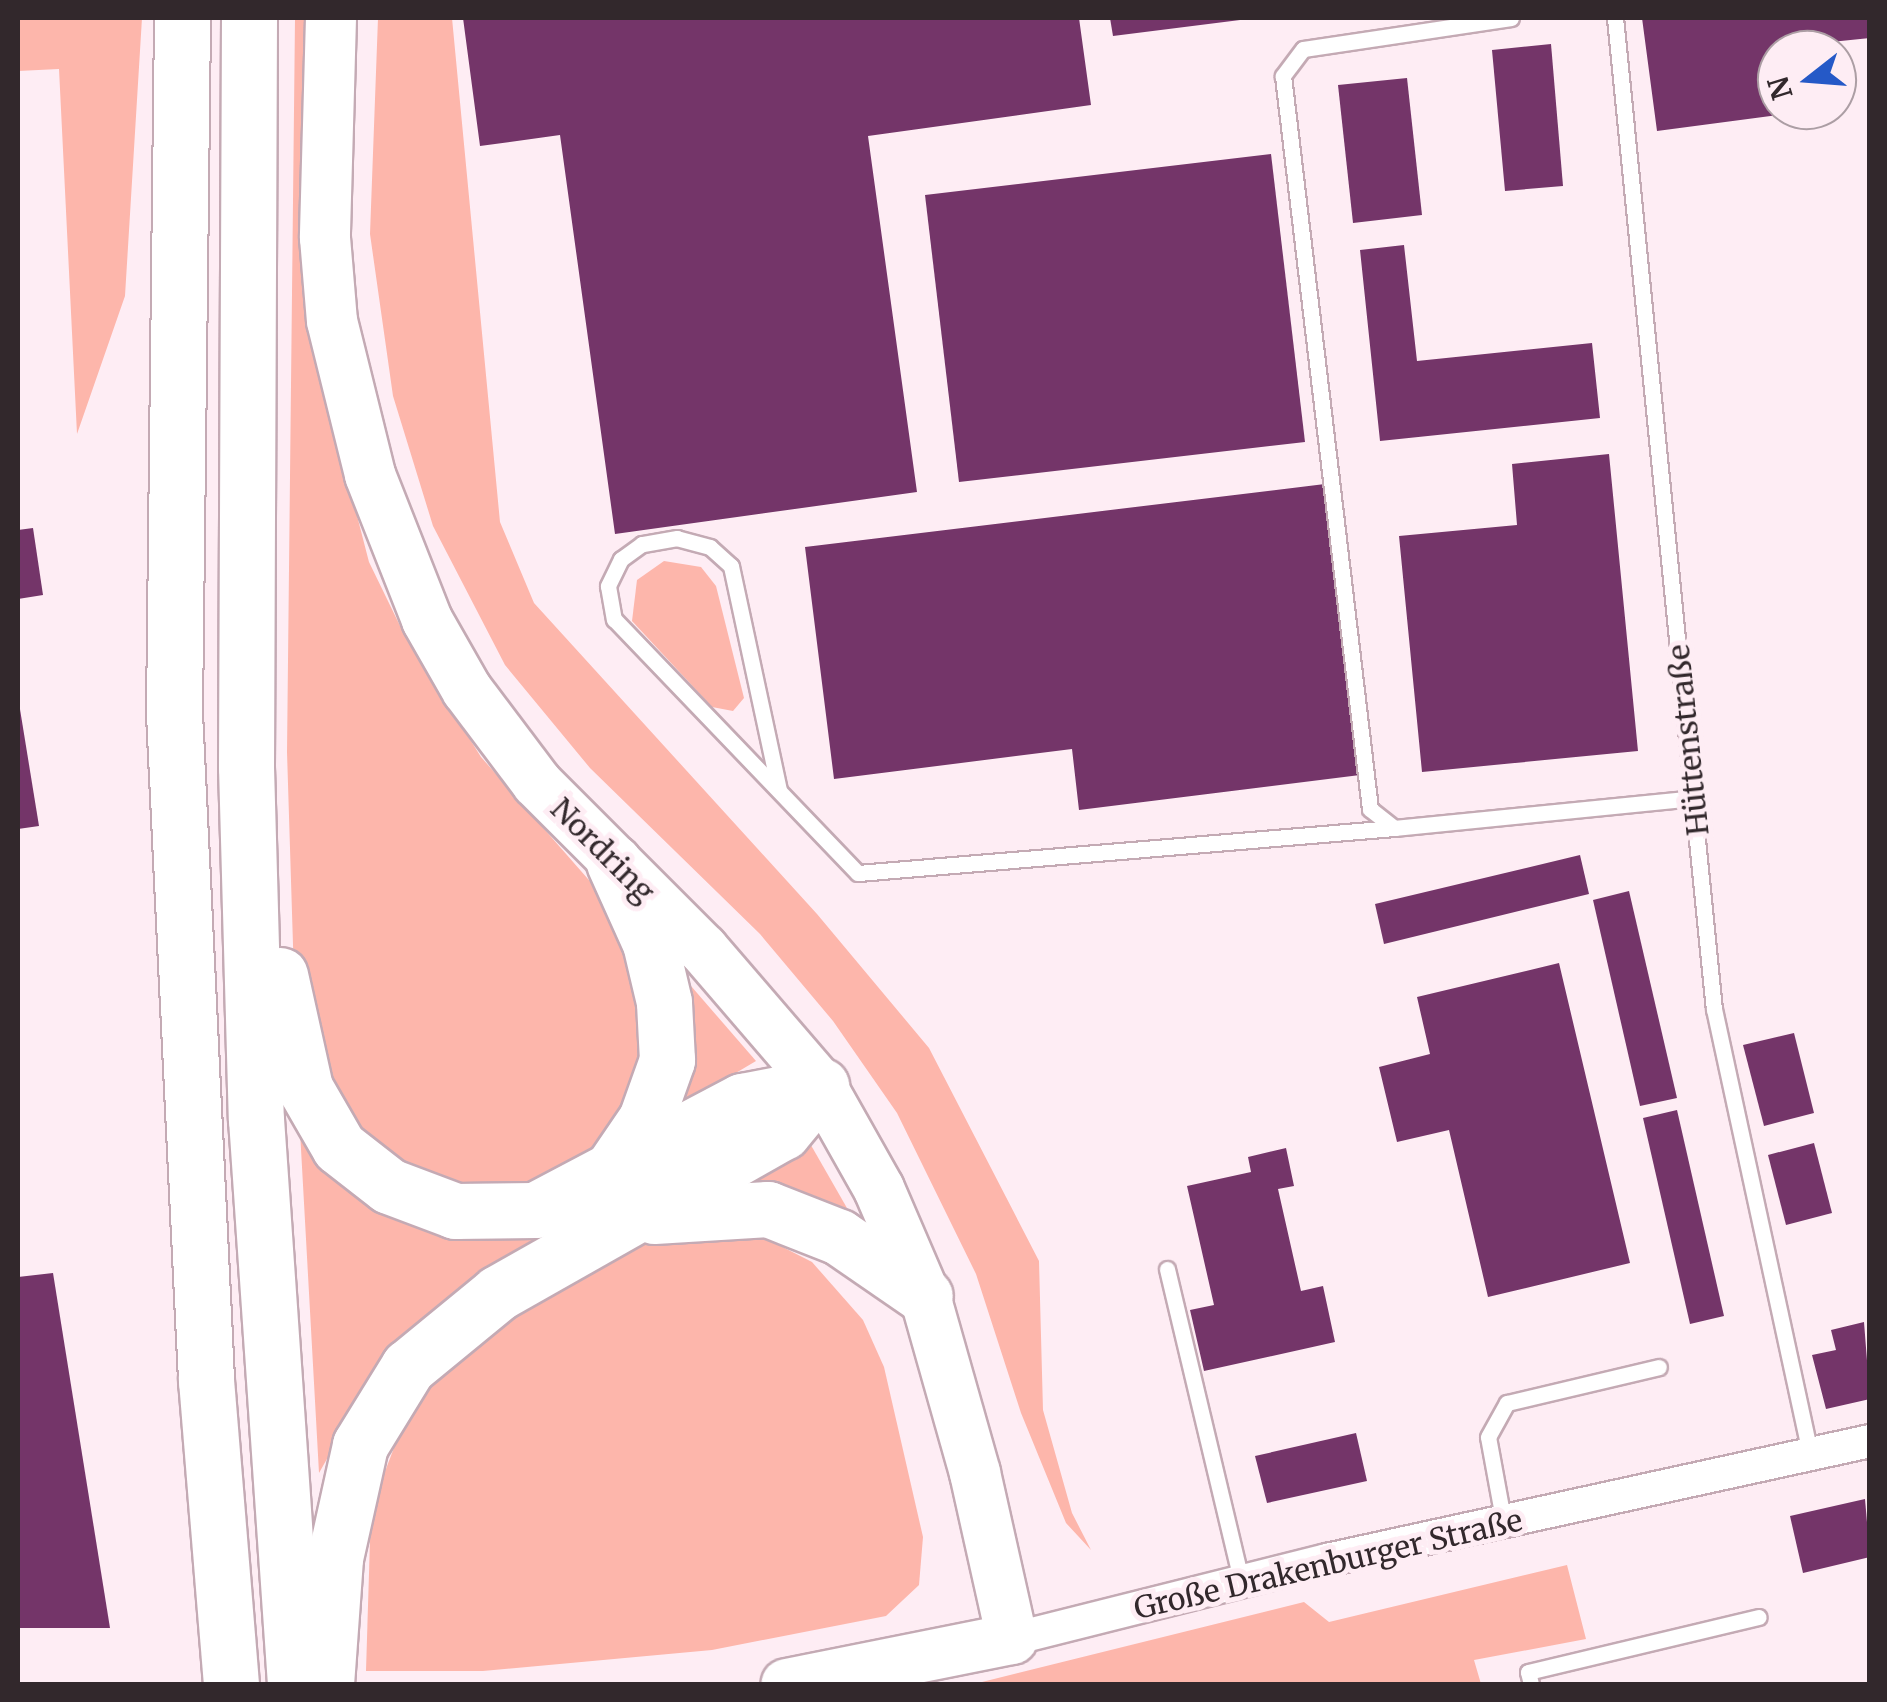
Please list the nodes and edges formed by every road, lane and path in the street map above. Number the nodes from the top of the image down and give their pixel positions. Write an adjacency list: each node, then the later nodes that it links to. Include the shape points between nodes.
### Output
1 (182, 18): 22 (highway, via 174,713)
2 (249, 18): 6 (highway)
3 (330, 18): 10 (main road, Nordring, via 326,238 332,321 370,475 427,620 467,690 538,783)
4 (1511, 18): 9 (lane, via 1303,50 1283,76 1370,808)
5 (1616, 18): 8 (lane, Hüttenstraße)
6 (246, 767): 12 (highway, via 292,1048 339,1147 389,1186 454,1211 536,1210); 23 (highway, via 256,1119)
7 (779, 790): 7 (lane, via 614,619 608,586 621,560 642,544 677,538 710,547 731,566); 9 (lane, via 858,873)
8 (1694, 798): 9 (lane); 17 (lane, Hüttenstraße, via 1714,1009)
9 (1394, 828)
10 (614, 863): 11 (main road, Nordring, via 703,950); 12 (highway, via 650,943 664,1002 667,1060)
11 (820, 1086): 12 (highway, via 742,1101); 14 (main road, Nordring, via 879,1189)
12 (621, 1195): 14 (highway, via 694,1209 768,1209 839,1237); 23 (highway, via 408,1367 360,1444)
13 (1167, 1269): 19 (lane)
14 (924, 1296): 21 (main road, Nordring)
15 (1658, 1367): 18 (lane, via 1507,1403 1488,1438)
16 (1870, 1441): 17 (street, Große Drakenburger Straße)
17 (1810, 1454): 18 (street, Große Drakenburger Straße)
18 (1504, 1524): 19 (street, Große Drakenburger Straße)
19 (1240, 1580): 21 (street, Große Drakenburger Straße)
20 (1758, 1617): 25 (lane, via 1528,1672)
21 (1012, 1640): 24 (main road, Große Drakenburger Straße)
22 (225, 1668)
23 (311, 1671)
24 (786, 1684)
25 (1531, 1684)

